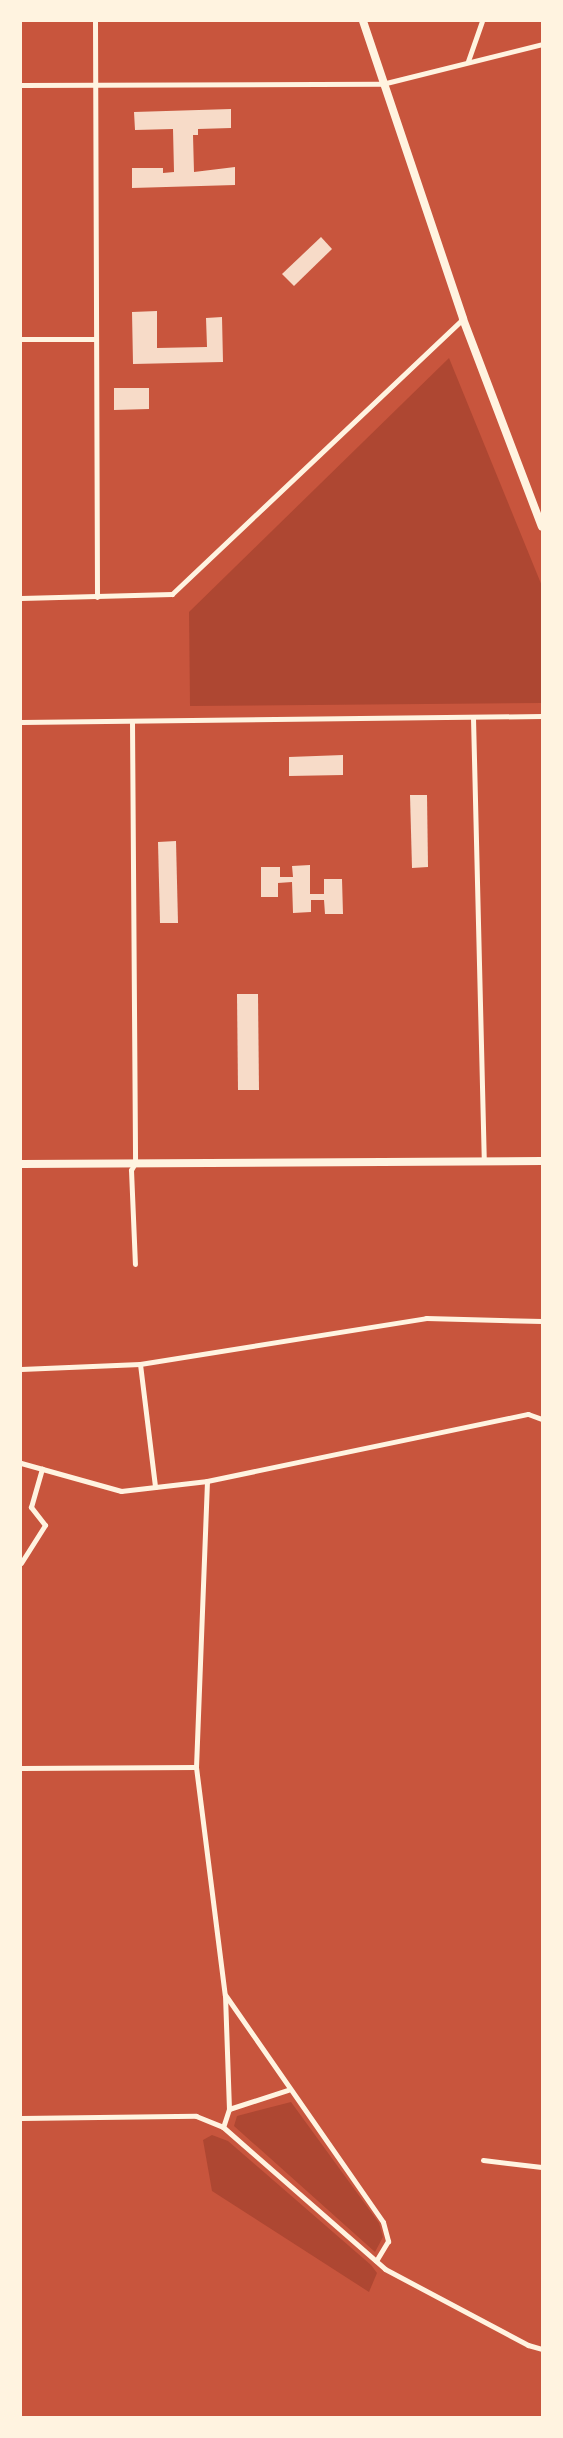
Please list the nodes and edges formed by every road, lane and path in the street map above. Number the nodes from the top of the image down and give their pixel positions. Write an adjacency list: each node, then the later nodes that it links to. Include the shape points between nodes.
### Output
1 (95, 21): 6 (street)
2 (363, 21): 7 (main road)
3 (482, 21): 5 (street)
4 (542, 44): 5 (street)
5 (468, 61): 7 (street)
6 (97, 84): 7 (street); 8 (street); 11 (street)
7 (382, 84): 9 (main road)
8 (21, 85)
9 (463, 319): 12 (main road); 13 (street, via 172,594)
10 (21, 339): 11 (street)
11 (96, 339): 13 (street)
12 (541, 524)
13 (97, 597): 14 (street)
14 (21, 598)
15 (542, 716): 16 (street)
16 (473, 718): 18 (street); 19 (street)
17 (21, 722): 18 (street)
18 (132, 722): 21 (street)
19 (484, 1161): 20 (main road); 21 (main road)
20 (542, 1161)
21 (135, 1163): 22 (main road); 23 (street, via 131,1170)
22 (21, 1164)
23 (135, 1264)
24 (542, 1321): 25 (street, via 426,1318)
25 (140, 1364): 26 (street); 31 (street)
26 (21, 1369)
27 (542, 1419): 30 (street, via 528,1414)
28 (21, 1463): 29 (street)
29 (42, 1469): 31 (street, via 121,1491); 32 (street, via 31,1507 45,1525)
30 (207, 1481): 31 (street); 33 (street)
31 (155, 1487)
32 (21, 1563)
33 (196, 1767): 34 (street); 35 (street)
34 (21, 1768)
35 (225, 1995): 36 (street); 37 (street)
36 (288, 2090): 37 (street); 42 (street, via 383,2222 388,2241)
37 (229, 2109): 39 (street)
38 (21, 2118): 39 (street, via 196,2116)
39 (223, 2127): 42 (street)
40 (483, 2160): 41 (street)
41 (542, 2167)
42 (376, 2261): 43 (street, via 528,2345)
43 (542, 2349)

